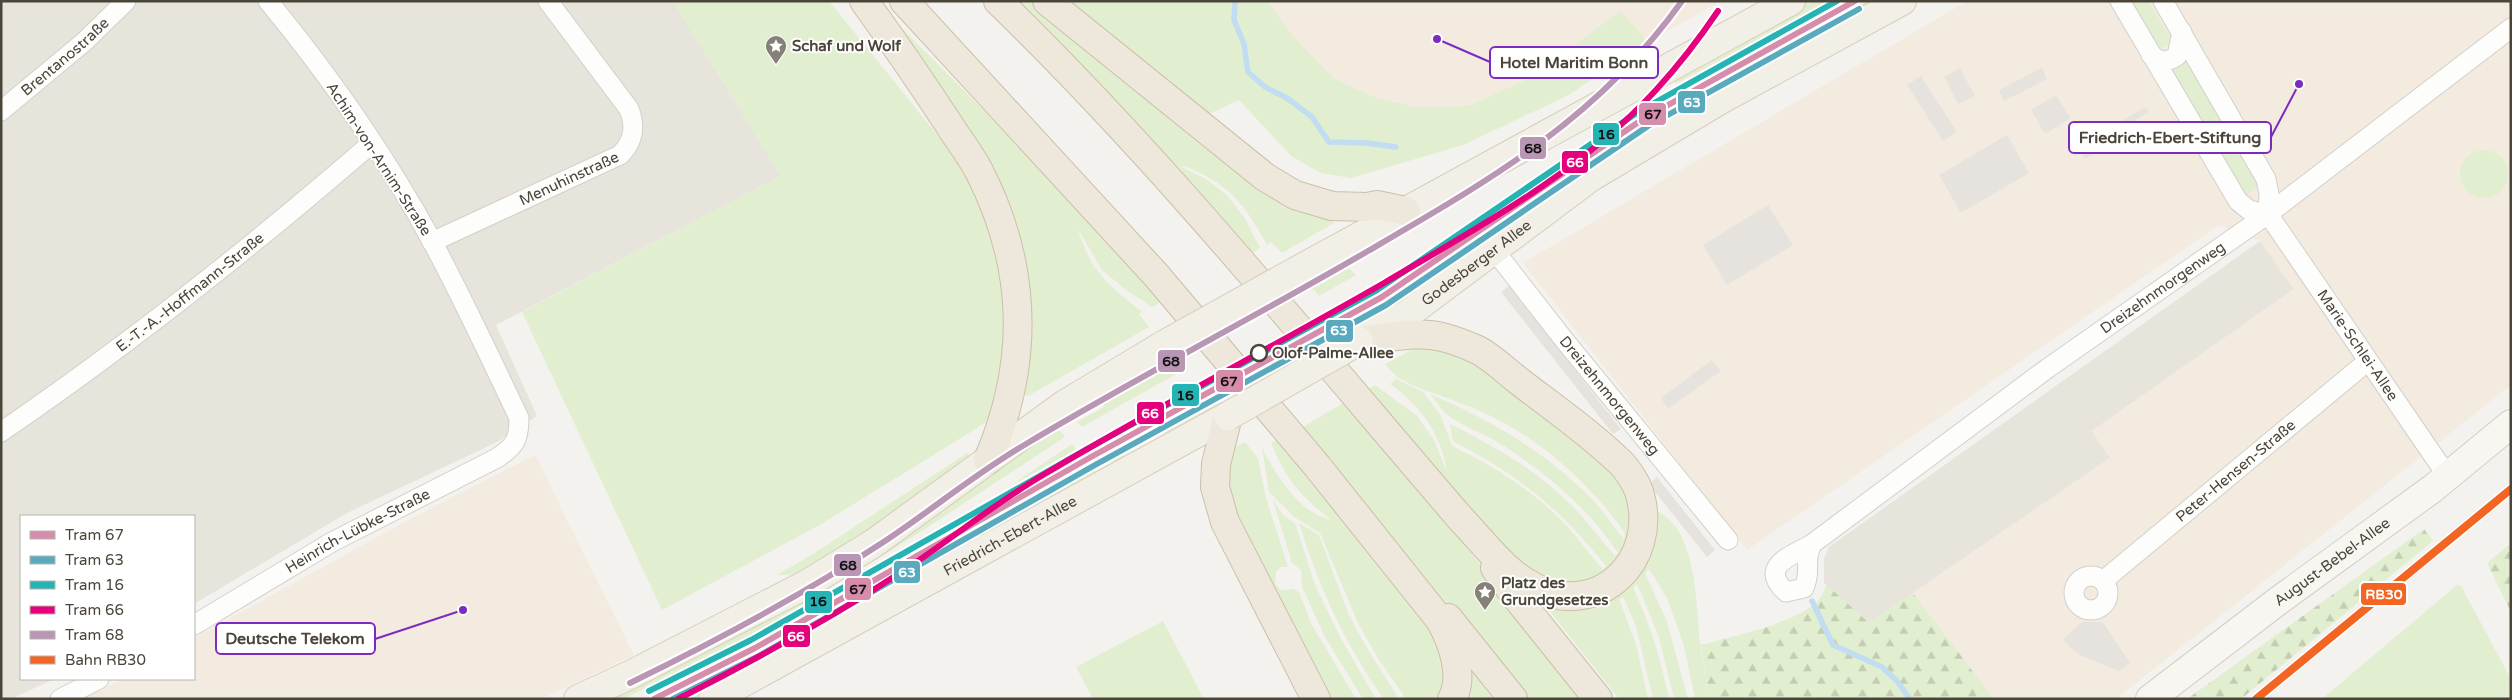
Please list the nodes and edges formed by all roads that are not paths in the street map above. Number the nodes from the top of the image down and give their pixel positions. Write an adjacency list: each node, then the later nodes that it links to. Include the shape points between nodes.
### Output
1 (126, 1): 15 (street, Brentanostraße, via 84,42)
2 (268, 1): 16 (street, Achim-von-Arnim-Straße)
3 (548, 1): 19 (street, Menuhinstraße, via 629,109 634,126 631,141 620,155)
4 (864, 1): 27 (highway, via 978,169 1004,232 1016,292 1018,353 1010,401)
5 (904, 1): 30 (highway, via 1156,275)
6 (998, 1): 29 (highway, via 1168,180)
7 (1047, 1): 17 (highway, via 1265,177 1295,195 1332,206 1376,205)
8 (1791, 1): 17 (main road)
9 (1902, 1): 20 (main road, Godesberger Allee, via 1722,98 1591,177)
10 (2120, 1): 14 (street)
11 (2163, 1): 13 (street)
12 (2511, 28): 18 (street, Dreizehnmorgenweg)
13 (2182, 32): 14 (street, via 2177,56 2169,61 2160,61); 18 (street, via 2266,179)
14 (2151, 55): 18 (street, via 2238,202 2249,210)
15 (1, 111)
16 (372, 143): 19 (street, Achim-von-Arnim-Straße); 25 (street, E.-T.-A.-Hoffmann-Straße, via 188,296)
17 (1406, 211): 27 (main road, bridge, via 1065,404)
18 (2268, 214): 22 (street, Marie-Schlei-Allee); 32 (street, Dreizehnmorgenweg, via 2040,374)
19 (432, 242): 26 (street, Achim-von-Arnim-Straße, via 519,418)
20 (1494, 250): 21 (main road, Godesberger Allee, via 1408,314); 31 (street, Dreizehnmorgenweg)
21 (1360, 341): 23 (main road, Godesberger Allee, bridge); 29 (highway, via 1416,335 1441,336 1479,350 1571,420 1622,464 1640,494 1643,524 1635,554 1620,578 1594,593 1564,596 1536,588 1512,572)
22 (2368, 361): 28 (street, Marie-Schlei-Allee); 33 (street, Peter-Hensen-Straße)
23 (1228, 416): 38 (main road, Friedrich-Ebert-Allee); 39 (highway, via 1216,464 1215,487 1225,522)
24 (2511, 424): 28 (main road, August-Bebel-Allee)
25 (1, 432)
26 (519, 436): 34 (street, Heinrich-Lübke-Straße, via 509,450 497,458 332,542)
27 (988, 460): 37 (main road, via 874,543 807,584)
28 (2448, 477): 43 (main road, August-Bebel-Allee)
29 (1461, 519): 42 (highway, via 1513,594)
30 (1373, 535): 40 (highway, via 1440,620 1451,640 1456,662 1456,692); 41 (highway, via 1468,641)
31 (1728, 540)
32 (1812, 544)
33 (2104, 580)
34 (195, 625)
35 (97, 680): 36 (street)
36 (60, 699)
37 (578, 699)
38 (713, 699)
39 (1316, 699)
40 (1452, 699)
41 (1513, 699)
42 (1598, 699)
43 (2150, 699)

